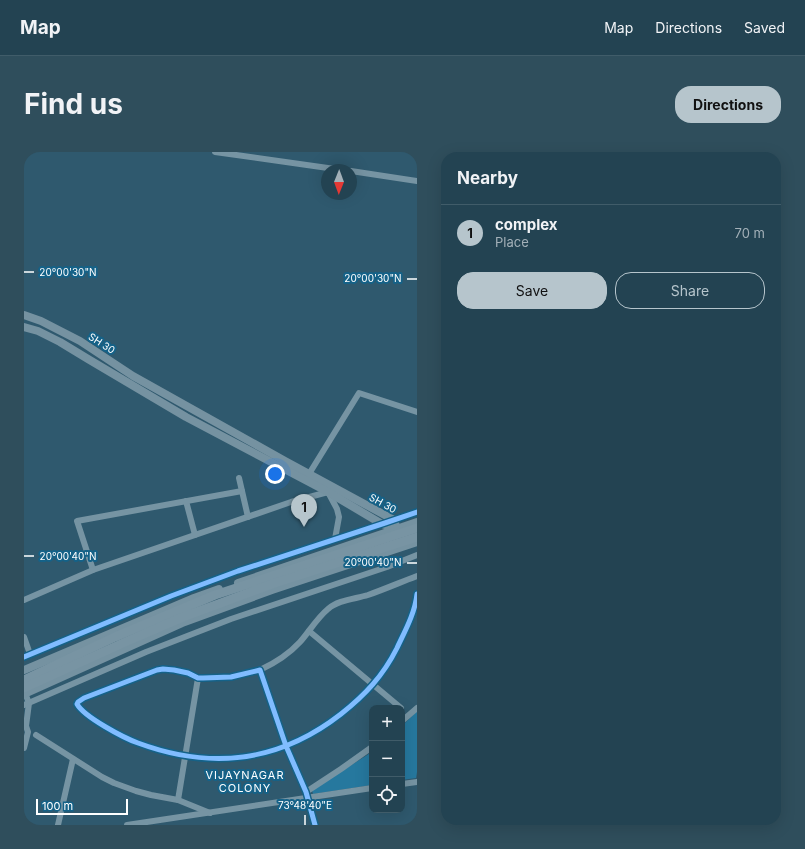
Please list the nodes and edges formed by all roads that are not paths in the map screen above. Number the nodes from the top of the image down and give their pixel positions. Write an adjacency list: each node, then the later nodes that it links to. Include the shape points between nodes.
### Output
1 (214, 152): 2 (street)
2 (321, 167)
3 (357, 172): 4 (street)
4 (417, 180)
5 (24, 315): 6 (main road, SH 30)
6 (47, 324): 8 (main road); 10 (main road, SH 30, via 80,341 133,376)
7 (24, 327): 8 (main road, SH 30)
8 (42, 333): 12 (main road, SH 30, via 186,417)
9 (417, 412): 10 (street, via 359,394)
10 (308, 474): 12 (main road, SH 30)
11 (239, 478): 13 (street)
12 (328, 488): 16 (street); 17 (main road, SH 30); 19 (main road, SH 30); 23 (street, via 338,509)
13 (242, 491): 14 (street); 16 (street)
14 (186, 502): 22 (street); 26 (street, via 77,521)
15 (417, 512): 17 (street)
16 (248, 516): 22 (street)
17 (394, 520): 19 (street); 21 (main road, SH 30)
18 (417, 522): 21 (main road)
19 (382, 524): 21 (main road, SH 30); 23 (street)
20 (417, 528): 36 (highway, bridge, via 215,595 114,637)
21 (397, 529): 24 (street); 33 (main road, via 194,598)
22 (195, 535): 26 (street)
23 (335, 539): 32 (street, via 171,596)
24 (417, 542): 38 (highway, bridge, via 272,584 182,617); 39 (main road, via 182,623)
25 (417, 555): 40 (street, via 387,568 231,619 146,652)
26 (93, 570): 29 (street)
27 (417, 576): 30 (street, via 332,606)
28 (417, 594): 37 (street, via 404,633 388,664)
29 (24, 600)
30 (309, 631): 34 (street, via 290,652); 37 (street)
31 (24, 637): 32 (street)
32 (27, 655)
33 (24, 670)
34 (260, 670): 35 (street, via 223,678); 48 (street)
35 (198, 678): 51 (street); 51 (street, via 179,670 157,670 79,700 77,704 88,715 122,737)
36 (24, 680)
37 (373, 685): 41 (street); 48 (street, via 326,726)
38 (24, 688)
39 (24, 694): 40 (street)
40 (26, 704): 46 (street)
41 (396, 705)
42 (417, 708): 44 (street)
43 (405, 712): 44 (street)
44 (408, 714): 45 (street)
45 (405, 718)
46 (25, 727): 49 (street, via 28,732)
47 (36, 735): 52 (street)
48 (286, 746): 51 (street, via 249,757); 56 (street)
49 (24, 748)
50 (369, 749): 56 (street)
51 (185, 757): 57 (street)
52 (73, 759): 57 (street, via 120,785 151,796); 59 (street)
53 (417, 782): 54 (street)
54 (405, 784)
55 (369, 788): 56 (street)
56 (306, 795): 58 (street); 61 (street)
57 (178, 800): 58 (street)
58 (211, 813): 60 (street)
59 (58, 825)
60 (127, 825)
61 (315, 825)

